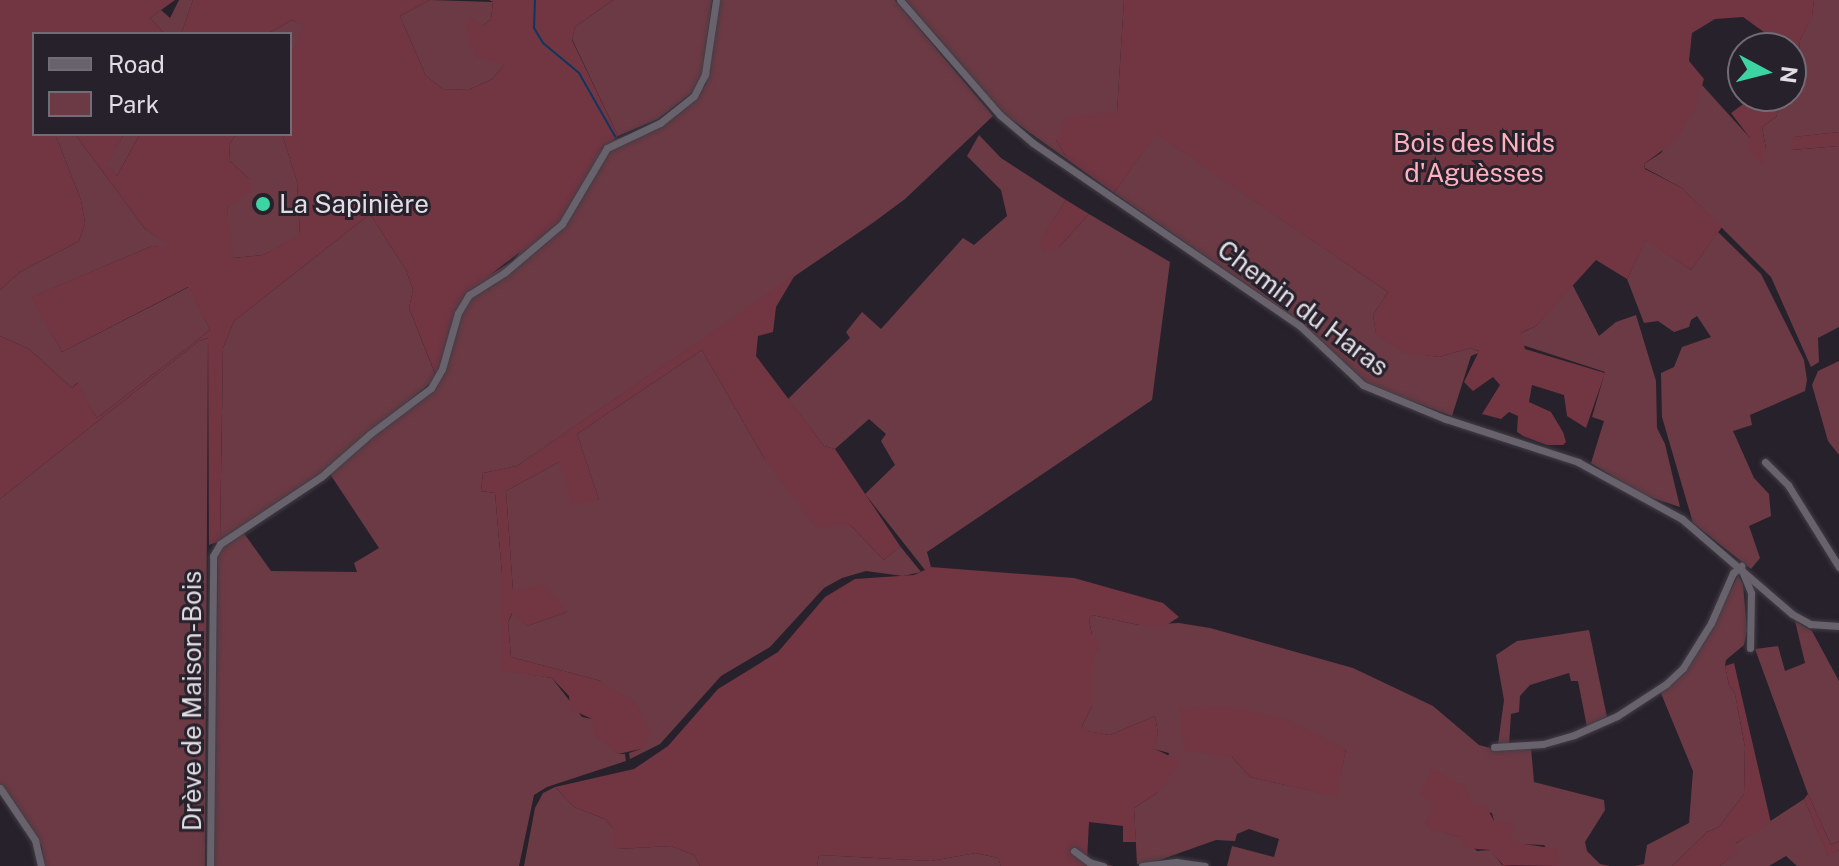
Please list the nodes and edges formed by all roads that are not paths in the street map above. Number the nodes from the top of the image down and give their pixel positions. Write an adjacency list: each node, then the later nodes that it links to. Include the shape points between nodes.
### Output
1 (716, 0): 12 (street, Drève de Maison-Bois, via 705,74 694,96 660,123 607,148 562,224 469,295 431,388 321,477 220,544 213,556)
2 (900, 0): 4 (street, Chemin du Haras, via 1000,115 1033,143 1300,326 1363,385 1446,419 1578,462 1682,519)
3 (1765, 462): 5 (street, via 1788,485)
4 (1739, 565): 6 (street, Chemin du Haras, via 1792,614 1810,624); 7 (street, via 1751,593); 8 (street, via 1711,623 1683,668 1666,684 1617,716 1574,735 1543,744)
5 (1839, 567)
6 (1839, 626)
7 (1750, 648)
8 (1494, 747)
9 (0, 788): 11 (street, via 35,840)
10 (1074, 851): 13 (street)
11 (41, 866)
12 (210, 866)
13 (1103, 866)
14 (1142, 866): 15 (street)
15 (1205, 866)

